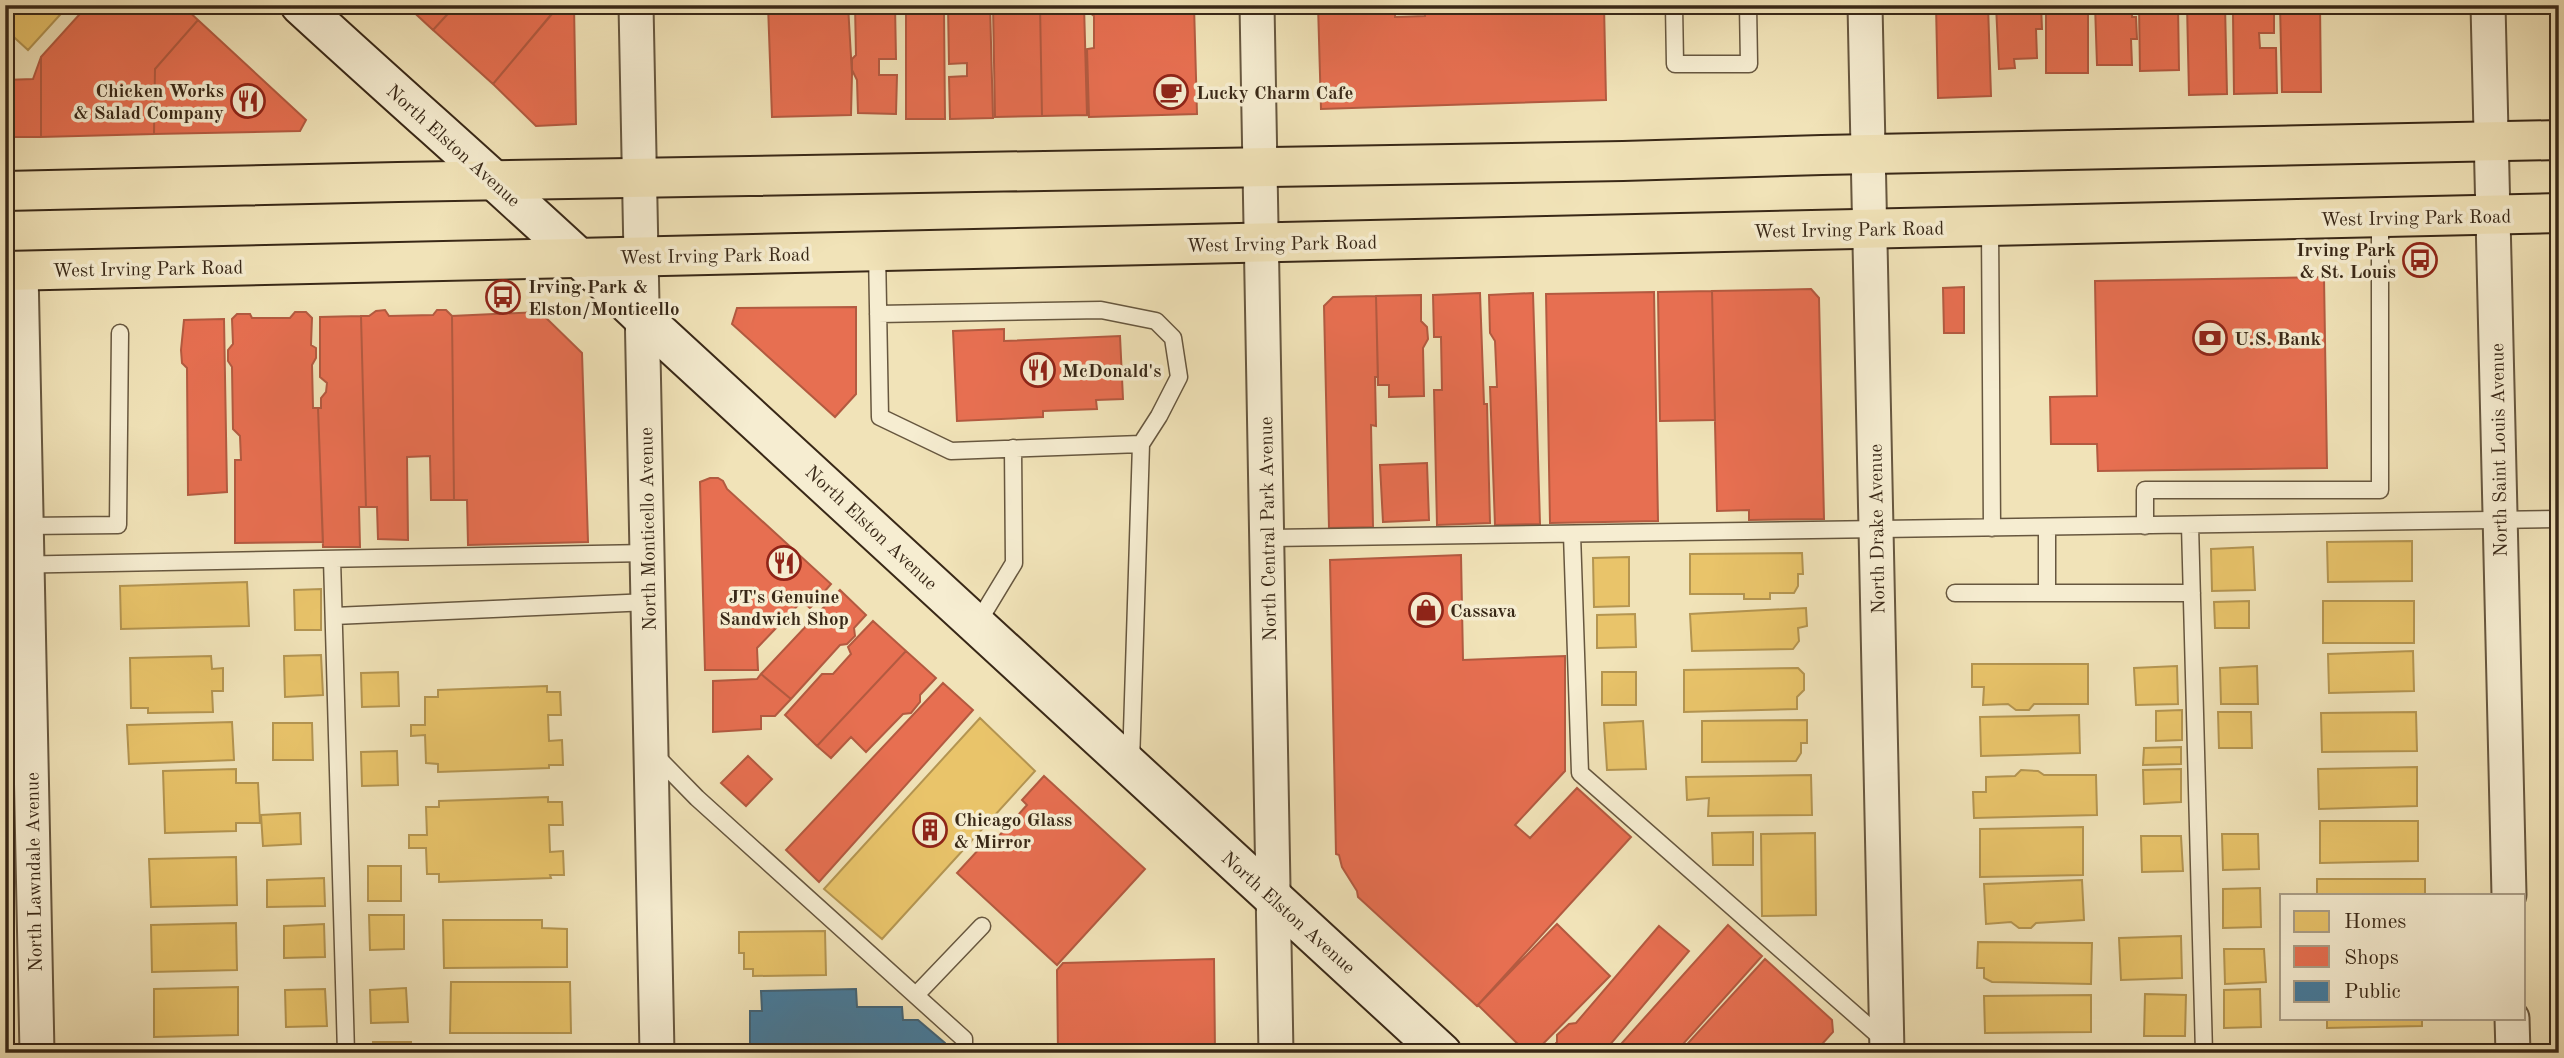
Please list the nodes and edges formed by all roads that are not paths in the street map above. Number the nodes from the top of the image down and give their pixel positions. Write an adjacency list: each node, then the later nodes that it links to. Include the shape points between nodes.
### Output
1 (300, 5): 13 (main road, North Elston Avenue)
2 (636, 5): 12 (street, North Monticello Avenue)
3 (1257, 5): 11 (street, North Central Park Avenue)
4 (1674, 5): 5 (lane, via 1675,64 1749,64)
5 (1748, 5)
6 (1865, 5): 10 (street, North Drake Avenue)
7 (2488, 5): 8 (street, North Saint Louis Avenue)
8 (2490, 140): 9 (main road); 10 (main road); 16 (street, North Saint Louis Avenue)
9 (2559, 140)
10 (1868, 154): 11 (main road); 19 (street, North Drake Avenue)
11 (1262, 167): 12 (main road); 20 (street, North Central Park Avenue)
12 (640, 179): 13 (main road); 22 (street, North Monticello Avenue)
13 (493, 182): 14 (main road); 23 (main road, North Elston Avenue)
14 (10, 187)
15 (2559, 213): 16 (main road, West Irving Park Road)
16 (2492, 215): 17 (main road, West Irving Park Road); 31 (street, North Saint Louis Avenue)
17 (2380, 218): 18 (main road, West Irving Park Road); 34 (lane, via 2380,490 2145,490)
18 (1990, 226): 19 (main road, West Irving Park Road); 36 (lane)
19 (1870, 230): 20 (main road, West Irving Park Road); 37 (street, North Drake Avenue)
20 (1263, 243): 21 (main road, West Irving Park Road); 39 (street, North Central Park Avenue)
21 (877, 251): 22 (main road, West Irving Park Road); 25 (lane)
22 (642, 257): 23 (main road, West Irving Park Road); 26 (street, North Monticello Avenue)
23 (581, 258): 24 (main road, West Irving Park Road); 26 (main road, North Elston Avenue)
24 (13, 271): 33 (street, North Lawndale Avenue)
25 (878, 314): 28 (lane, via 1101,310 1156,321 1173,338 1179,377); 29 (lane, via 880,417 951,451)
26 (643, 318): 40 (street, North Monticello Avenue); 48 (main road, North Elston Avenue)
27 (120, 333): 33 (lane, via 118,525)
28 (1141, 444): 29 (lane); 50 (lane)
29 (1013, 448): 48 (lane, via 1014,564)
30 (2559, 519): 31 (lane)
31 (2500, 520): 32 (lane); 51 (street, North Saint Louis Avenue)
32 (2190, 525): 34 (lane); 45 (lane)
33 (26, 526): 42 (street, North Lawndale Avenue)
34 (2145, 526): 35 (lane)
35 (2047, 527): 36 (lane); 44 (lane)
36 (1992, 528): 37 (lane)
37 (1876, 529): 38 (lane); 56 (street, North Drake Avenue)
38 (1572, 534): 39 (lane); 56 (lane, via 1580,773)
39 (1267, 538): 52 (street, North Central Park Avenue)
40 (648, 553): 41 (lane); 46 (street, North Monticello Avenue)
41 (332, 559): 42 (lane); 47 (lane)
42 (16, 564): 57 (street, North Lawndale Avenue)
43 (1955, 593): 44 (lane)
44 (2047, 593): 45 (lane)
45 (2192, 593): 63 (lane)
46 (649, 602): 47 (lane); 49 (street, North Monticello Avenue)
47 (334, 616): 58 (lane)
48 (976, 624): 50 (main road, North Elston Avenue)
49 (651, 751): 54 (lane); 59 (street, North Monticello Avenue)
50 (1131, 766): 52 (main road, North Elston Avenue)
51 (2509, 894)
52 (1273, 897): 61 (street, North Central Park Avenue); 62 (main road, North Elston Avenue)
53 (982, 926): 54 (lane)
54 (916, 995): 60 (lane, via 964,1039)
55 (2512, 1020): 64 (street)
56 (1887, 1048)
57 (37, 1053)
58 (346, 1053)
59 (657, 1053)
60 (964, 1053)
61 (1276, 1053)
62 (1442, 1053)
63 (2204, 1053)
64 (2513, 1053)

